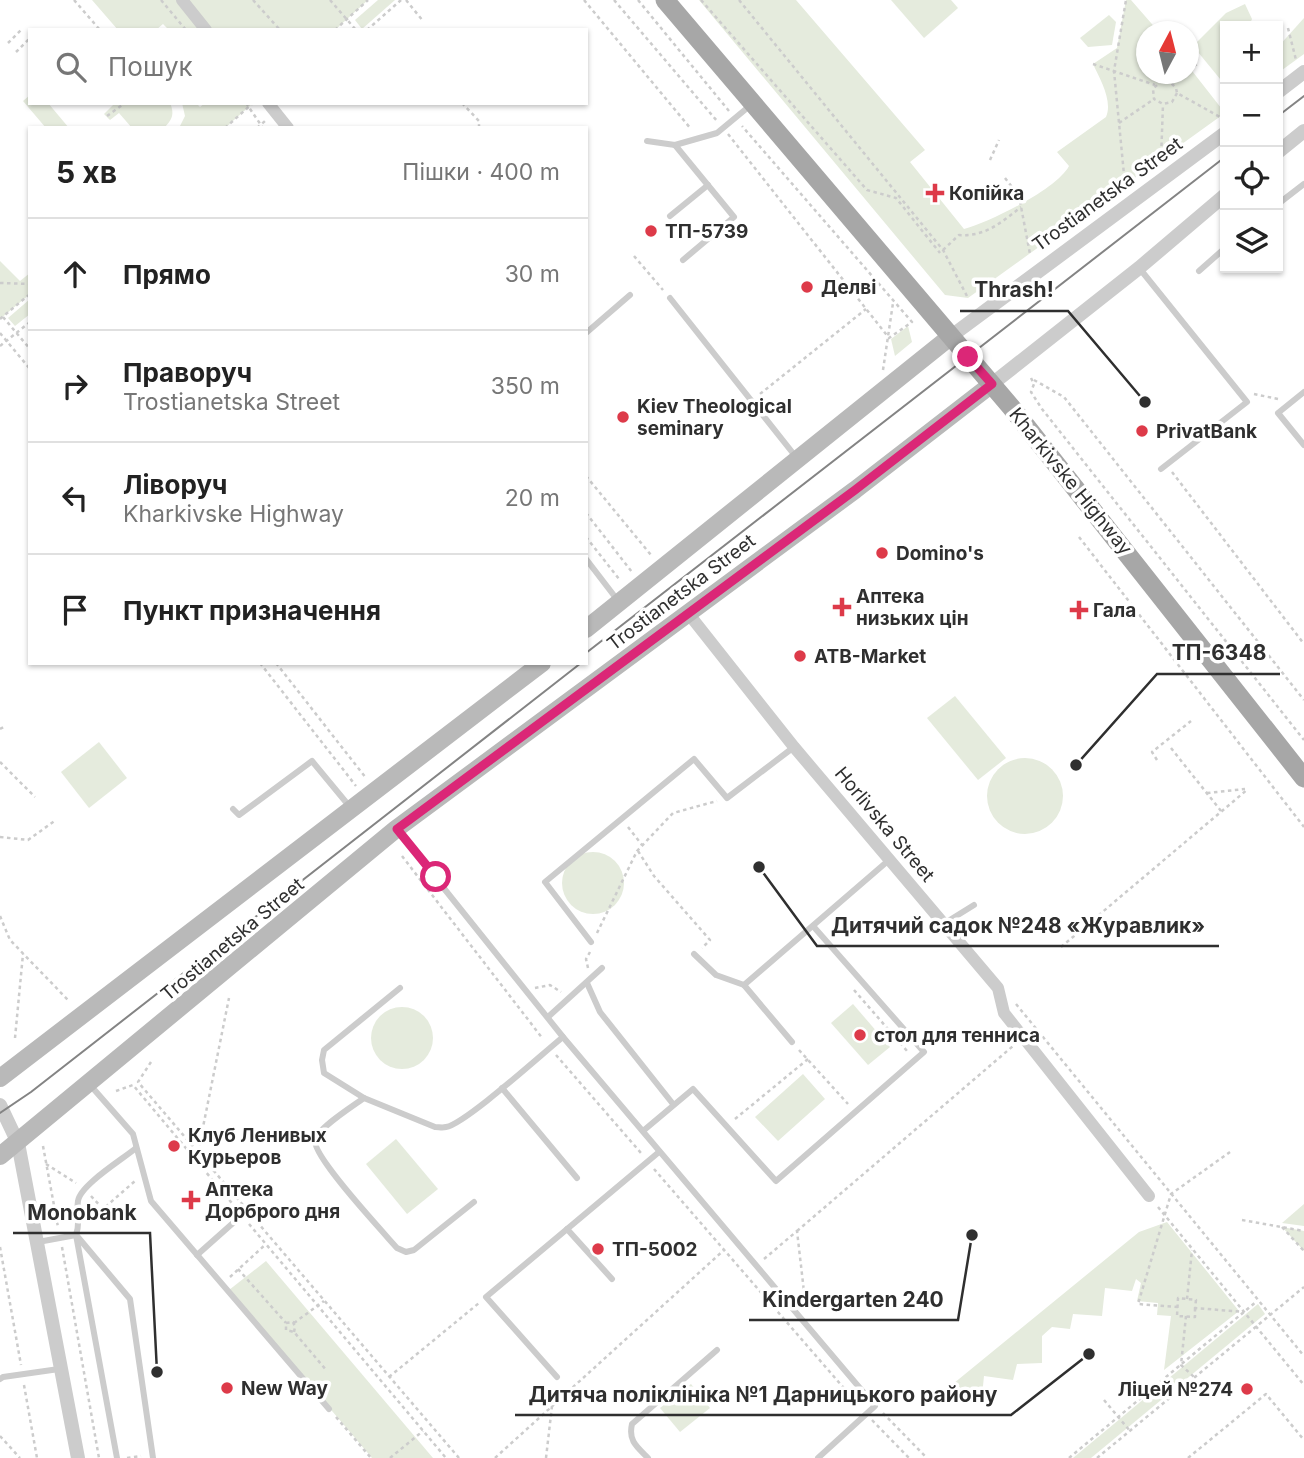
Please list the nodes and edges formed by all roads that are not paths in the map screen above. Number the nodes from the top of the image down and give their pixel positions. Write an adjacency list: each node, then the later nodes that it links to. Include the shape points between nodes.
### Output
1 (181, 0): 3 (street)
2 (665, 0): 6 (main road, Kharkivske Highway)
3 (204, 28)
4 (1300, 66): 5 (street)
5 (1283, 87)
6 (753, 103): 12 (lane, via 717,133); 26 (main road, Kharkivske Highway)
7 (270, 105): 8 (street)
8 (286, 126)
9 (1304, 131): 13 (street)
10 (1220, 137): 26 (street, Trostianetska Street)
11 (646, 141): 12 (lane)
12 (675, 145): 15 (lane)
13 (1283, 148)
14 (1304, 184): 17 (lane)
15 (708, 185): 18 (lane); 20 (lane, via 734,216)
16 (1220, 199): 21 (street, Trostianetska Street)
17 (1283, 200)
18 (670, 216)
19 (1220, 252): 22 (lane)
20 (683, 260)
21 (1139, 268): 27 (street, Trostianetska Street); 31 (lane, via 1247,402)
22 (1199, 271)
23 (630, 295): 25 (lane)
24 (670, 298): 30 (lane)
25 (588, 331)
26 (950, 337): 27 (main road, Kharkivske Highway); 30 (main road, Trostianetska Street)
27 (992, 384): 34 (main road, Trostianetska Street); 38 (main road, Kharkivske Highway)
28 (1304, 392): 29 (lane, via 1278,413)
29 (1304, 445)
30 (797, 458): 33 (main road, Trostianetska Street)
31 (1164, 467)
32 (588, 562): 33 (lane)
33 (621, 603): 35 (main road, Trostianetska Street)
34 (688, 613): 37 (street, Horlivska Street); 41 (main road, Trostianetska Street)
35 (588, 628)
36 (539, 665): 39 (main road, Trostianetska Street)
37 (794, 747): 42 (street, Horlivska Street); 46 (lane, via 727,798 694,759 545,883)
38 (1304, 778)
39 (351, 809): 40 (lane, via 312,761 239,815); 55 (main road, Trostianetska Street)
40 (233, 810)
41 (397, 829): 52 (lane); 56 (main road, Trostianetska Street)
42 (889, 860): 44 (street, Horlivska Street); 45 (lane)
43 (974, 905): 44 (lane)
44 (945, 923): 67 (street, Horlivska Street, via 998,988 1004,1013)
45 (813, 926): 50 (lane); 59 (lane, via 924,1052 776,1181 693,1088)
46 (591, 942)
47 (694, 954): 50 (lane, via 716,975)
48 (602, 968): 49 (lane)
49 (587, 983): 52 (lane); 59 (lane, via 600,1012)
50 (744, 985): 54 (lane)
51 (400, 988): 58 (lane, via 324,1050 324,1073)
52 (548, 1017): 53 (lane)
53 (563, 1037): 57 (lane); 61 (lane)
54 (792, 1042)
55 (0, 1078)
56 (89, 1084): 62 (main road, Trostianetska Street); 63 (lane, via 133,1134)
57 (502, 1088): 58 (lane, via 447,1128); 66 (lane)
58 (364, 1098): 68 (lane, via 318,1133 314,1142 328,1167 397,1248 414,1250)
59 (673, 1104): 61 (lane)
60 (0, 1105): 62 (street)
61 (643, 1131): 64 (lane)
62 (18, 1143): 65 (main road, Trostianetska Street); 72 (street)
63 (136, 1148): 71 (lane, via 84,1188 78,1200); 73 (lane, via 151,1201)
64 (659, 1152): 70 (lane); 84 (lane, via 876,1406)
65 (0, 1156)
66 (577, 1178)
67 (1149, 1196)
68 (474, 1202)
69 (242, 1215): 73 (lane)
70 (567, 1229): 74 (lane); 77 (lane, via 486,1297)
71 (76, 1234): 72 (lane); 80 (lane, via 130,1300); 82 (lane)
72 (38, 1242): 76 (street)
73 (197, 1255): 79 (lane)
74 (612, 1279)
75 (717, 1350): 83 (lane, via 632,1424 632,1442)
76 (61, 1369): 78 (lane); 81 (street)
77 (557, 1377)
78 (0, 1379)
79 (329, 1409)
80 (153, 1456)
81 (78, 1458)
82 (117, 1458)
83 (648, 1458)
84 (818, 1458)

